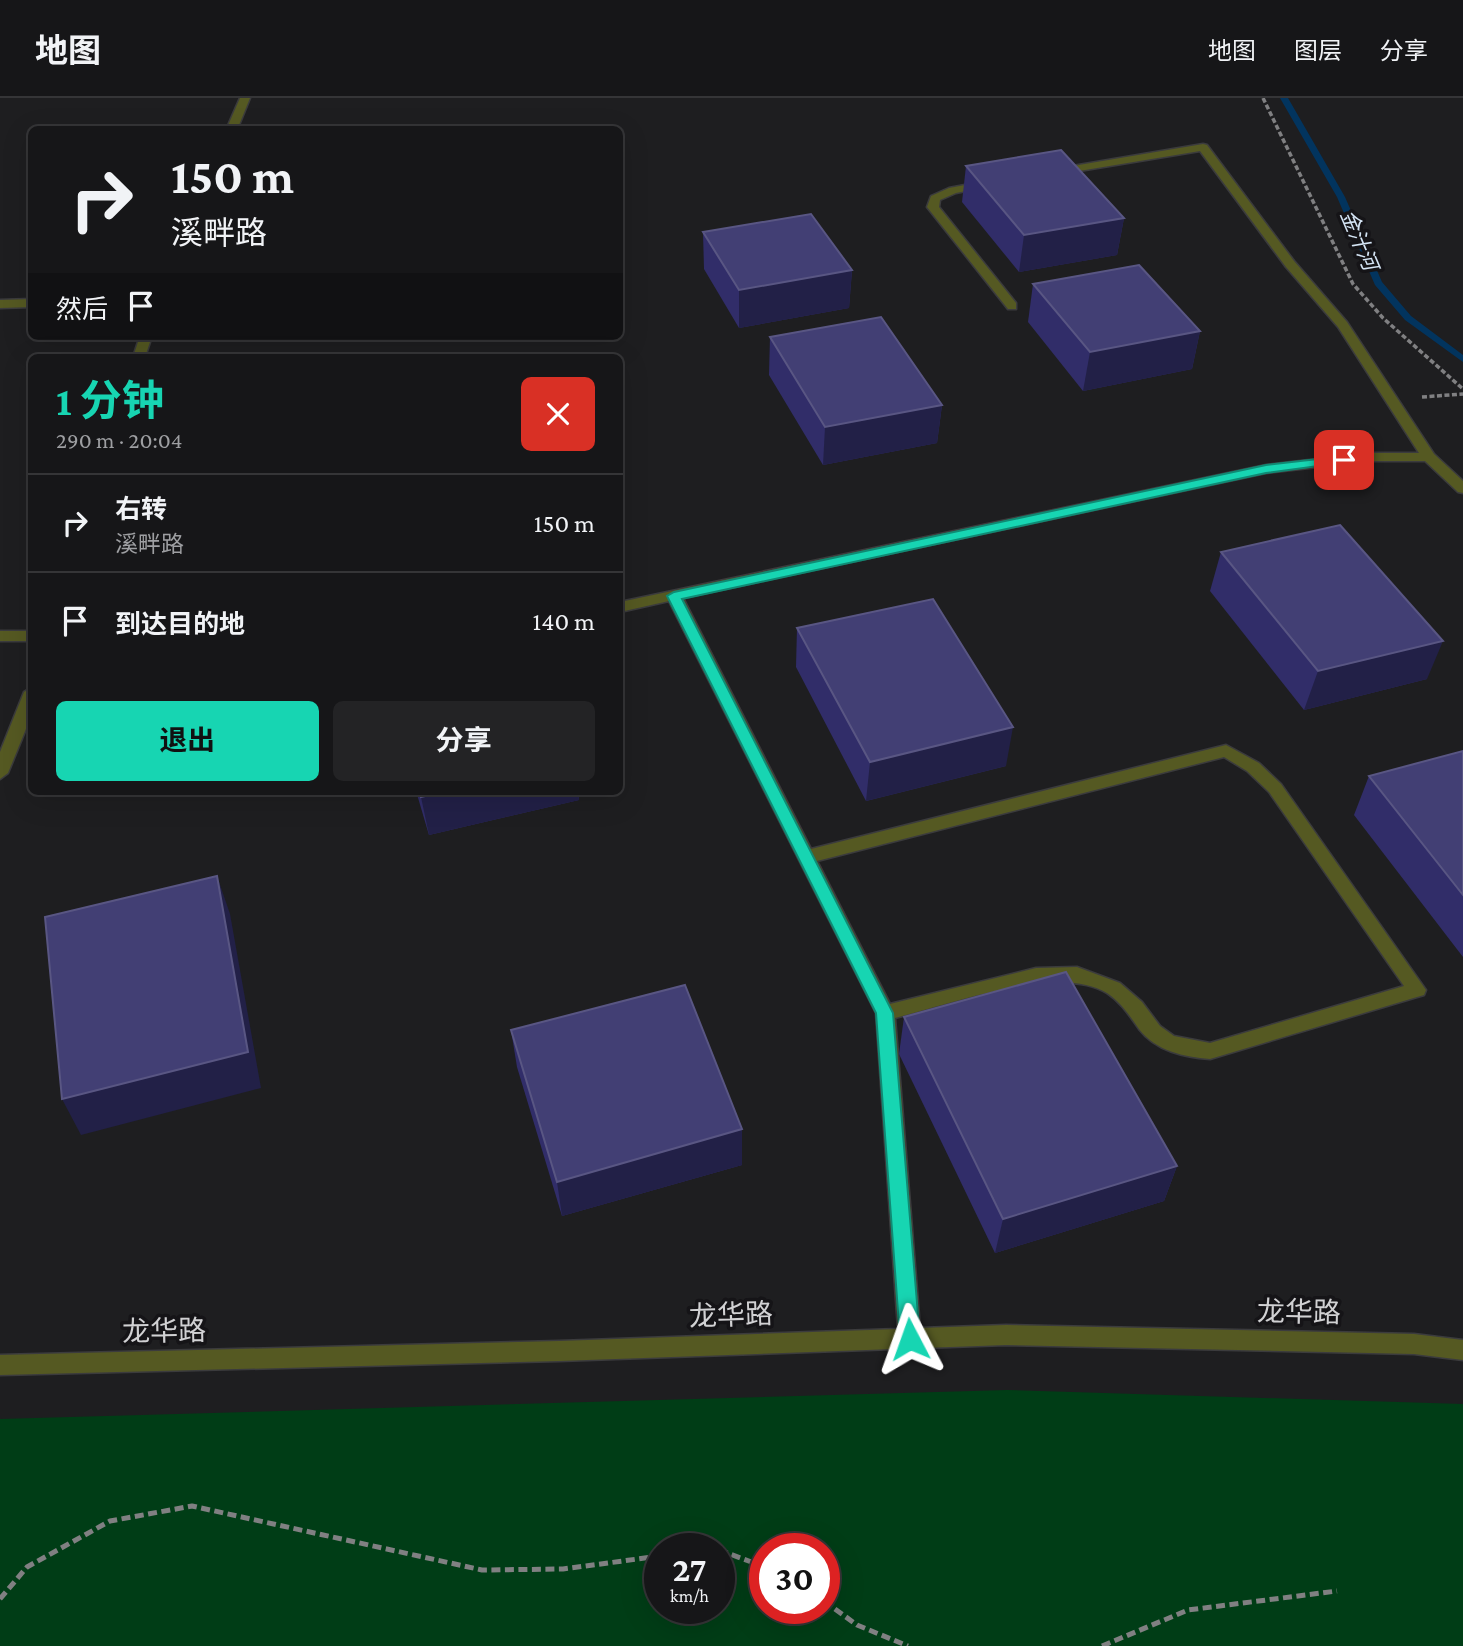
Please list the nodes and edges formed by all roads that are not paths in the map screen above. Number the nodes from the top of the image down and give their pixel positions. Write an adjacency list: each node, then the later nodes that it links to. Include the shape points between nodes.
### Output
1 (245, 98): 2 (street)
2 (233, 126)
3 (1045, 174): 8 (street, via 1203,147 1290,264 1343,325)
4 (1005, 181): 7 (street, via 953,190 935,198 933,207)
5 (28, 303): 6 (street)
6 (0, 304)
7 (1012, 306)
8 (1429, 457): 9 (street); 10 (street, via 1370,457 1266,469)
9 (1463, 489)
10 (674, 596): 11 (street); 16 (street)
11 (623, 606)
12 (0, 636): 13 (street)
13 (28, 636)
14 (26, 724): 15 (street)
15 (0, 773)
16 (805, 857): 17 (street); 17 (street, via 1226,751 1275,788 1417,990 1210,1051 1191,1050 1165,1040 1144,1023 1122,993 1080,974 1036,975)
17 (885, 1013): 18 (street)
18 (910, 1339): 19 (street, 龙华路, via 1006,1335 1414,1344); 20 (street, 龙华路)
19 (1463, 1350)
20 (0, 1365)

